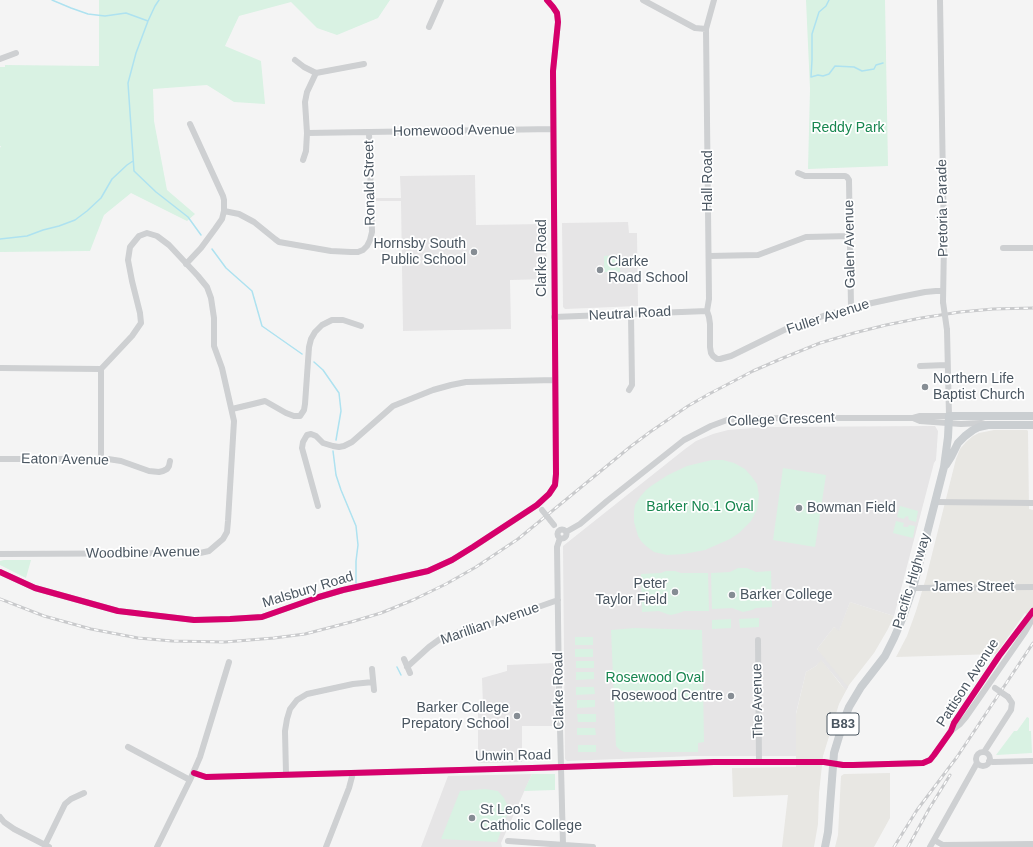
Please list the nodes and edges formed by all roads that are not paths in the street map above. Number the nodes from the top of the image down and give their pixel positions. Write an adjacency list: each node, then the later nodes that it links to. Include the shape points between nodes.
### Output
1 (441, 0): 6 (street)
2 (546, 0): 14 (street, Clarke Road, via 553,7 558,22 553,71)
3 (643, 0): 7 (street, via 695,28)
4 (714, 0): 7 (street, Hall Road)
5 (940, 0): 25 (street, Pretoria Parade)
6 (429, 27)
7 (706, 29): 23 (street, Hall Road)
8 (16, 53): 9 (street)
9 (0, 59)
10 (295, 60): 12 (street, via 304,68)
11 (364, 64): 12 (street)
12 (316, 73): 15 (street, via 305,102)
13 (190, 124): 19 (street, via 223,196)
14 (553, 129): 16 (street, Homewood Avenue); 29 (street, Clarke Road)
15 (307, 133): 16 (street, Homewood Avenue); 17 (street)
16 (369, 133): 19 (street, Ronald Street, via 372,232 363,250 351,252 279,242 254,222 239,214)
17 (303, 160)
18 (798, 173): 20 (street, Galen Avenue, via 806,176 847,177)
19 (224, 211): 24 (street, via 215,229)
20 (850, 236): 23 (street, via 806,237 758,255); 26 (street, Galen Avenue)
21 (1003, 248): 22 (street)
22 (1033, 248)
23 (709, 256): 27 (street, Hall Road)
24 (186, 264): 35 (street, Woodbine Avenue, via 157,236 147,233 139,236 130,248 128,260 141,323); 38 (street, Woodbine Avenue, via 207,287 212,298 214,346)
25 (943, 291): 26 (street, Fuller Avenue, via 900,296); 32 (street, Pretoria Parade, bridge)
26 (851, 308): 31 (street, Fuller Avenue, via 786,329 731,356)
27 (707, 311): 28 (street, Neutral Road); 31 (street, Hall Road, via 711,353)
28 (631, 314): 29 (street, Neutral Road); 37 (street, via 632,386)
29 (554, 317): 36 (street, Clarke Road)
30 (360, 326): 38 (street, via 343,320 332,320 315,332 309,347 305,404 300,416 294,416 265,401)
31 (717, 359)
32 (947, 365): 33 (street); 40 (street, Pretoria Parade)
33 (920, 366)
34 (0, 368): 35 (street)
35 (101, 368): 44 (street)
36 (555, 380): 49 (street, Clarke Road, via 556,482 553,489); 50 (street, via 466,382 433,390 393,406 344,446 333,446 323,443 316,436 307,435 302,448)
37 (629, 390)
38 (232, 410): 54 (street, Woodbine Avenue, via 234,420 227,532 224,539 209,551)
39 (1033, 416): 40 (main road)
40 (949, 420): 41 (street, Pacific Highway, via 961,424 981,422); 46 (main road, Pacific Highway / B83); 52 (street, College Crescent, via 920,416 727,420 684,440 580,524)
41 (988, 425): 42 (main road, Pacific Highway / B83); 46 (main road, Pacific Highway / B83, via 979,427 965,436)
42 (1033, 425)
43 (0, 459): 44 (street, Eaton Avenue)
44 (101, 459): 45 (street, Eaton Avenue, via 121,461 140,469 159,472 167,469)
45 (170, 461)
46 (944, 467): 47 (main road, Pacific Highway / B83)
47 (935, 502): 48 (street); 57 (main road, Pacific Highway / B83)
48 (1033, 503)
49 (537, 505): 51 (street, bridge); 55 (street, Malsbury Road, via 452,560 428,571 344,590 262,617 194,620 118,611 35,588)
50 (318, 506)
51 (557, 528): 52 (street); 53 (street, Clarke Road)
52 (566, 532): 53 (street, College Crescent, via 566,535)
53 (560, 538): 58 (street, Clarke Road, via 557,547)
54 (0, 554)
55 (0, 572)
56 (1033, 587): 57 (street, James Street)
57 (913, 588): 74 (main road, Pacific Highway / B83, via 889,648 849,707)
58 (558, 600): 62 (street, Marillian Avenue, via 440,639 408,670); 77 (street, Clarke Road)
59 (1033, 611): 68 (street, Pattison Avenue, via 999,656)
60 (1033, 618): 66 (street, Pattison Avenue)
61 (758, 640): 73 (street, The Avenue)
62 (404, 659)
63 (229, 662): 78 (street)
64 (372, 669): 65 (street)
65 (373, 682): 67 (street); 80 (street, via 307,694 297,700 290,709 285,731)
66 (989, 684): 68 (street, Pattison Avenue, via 966,717); 70 (street, bridge, via 1012,702 1011,710)
67 (374, 690)
68 (951, 731): 76 (street, Pattison Avenue, via 930,760)
69 (128, 747): 81 (street)
70 (984, 752): 71 (street, via 988,755); 75 (street, via 978,754)
71 (989, 761): 72 (street); 75 (street, via 985,765)
72 (1033, 761)
73 (759, 762): 74 (street, Unwin Road); 77 (street, Unwin Road)
74 (833, 763): 76 (street, Unwin Road); 92 (main road, Pacific Highway / B83)
75 (977, 763): 84 (street)
76 (921, 764)
77 (561, 767): 79 (street, Unwin Road); 87 (street, Clarke Road)
78 (194, 773): 80 (street, Unwin Road, via 206,777); 81 (street)
79 (353, 773): 80 (street, Unwin Road); 90 (street)
80 (286, 774)
81 (190, 780): 89 (street)
82 (84, 793): 88 (street, via 65,804)
83 (0, 818): 88 (street, via 14,829)
84 (934, 840): 86 (street, via 943,845); 93 (street)
85 (508, 841): 87 (street)
86 (1033, 844)
87 (563, 845): 91 (street)
88 (47, 846)
89 (157, 847)
90 (326, 847)
91 (594, 847)
92 (825, 847)
93 (930, 847)

